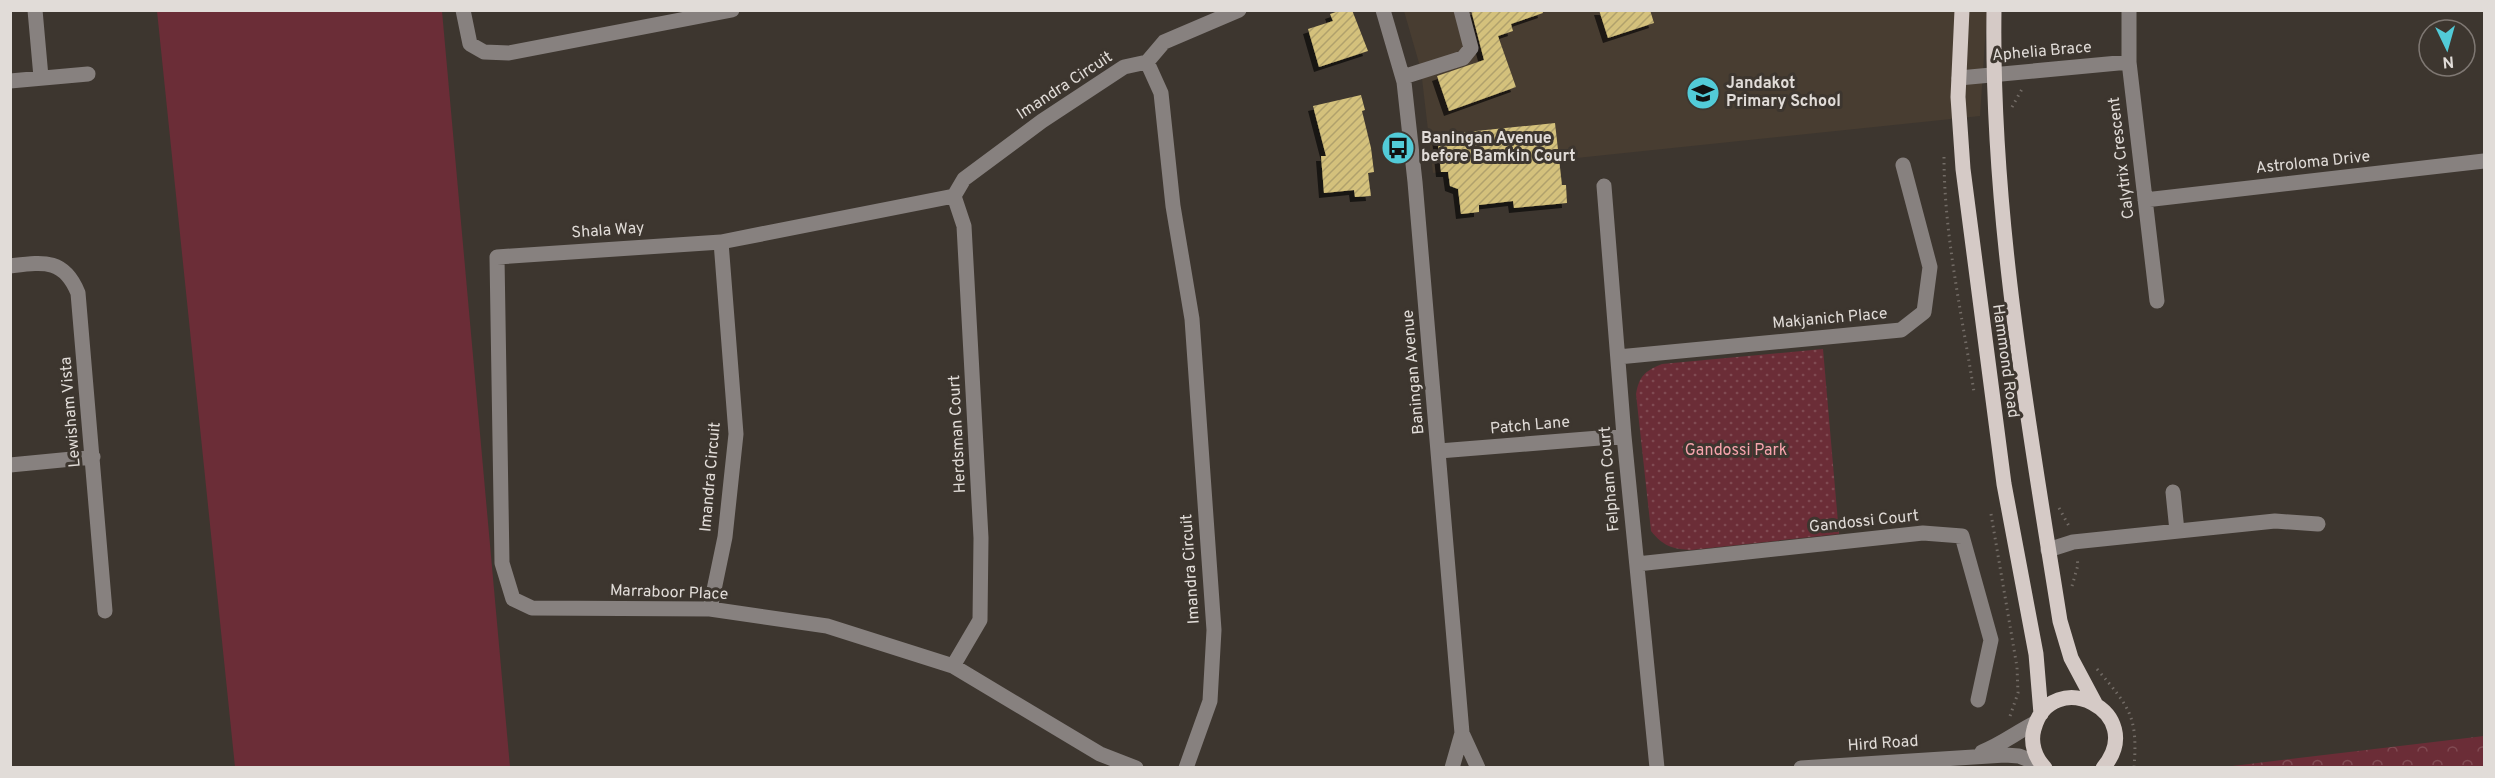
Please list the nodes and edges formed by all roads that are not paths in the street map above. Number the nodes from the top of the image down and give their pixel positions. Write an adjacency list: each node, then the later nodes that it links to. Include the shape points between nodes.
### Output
1 (35, 10): 14 (street)
2 (463, 10): 9 (street, via 470,44 484,52 509,53)
3 (1239, 10): 10 (street, via 1164,42)
4 (1383, 10): 15 (street, Baningan Avenue)
5 (1461, 10): 15 (street, via 1471,48 1463,58)
6 (1962, 10): 16 (main road, Hammond Road)
7 (1994, 10): 13 (main road, Hammond Road)
8 (2129, 10): 11 (street, Calytrix Crescent)
9 (722, 12)
10 (1147, 62): 21 (street, Imandra Circuit, via 1124,67 1042,121 964,179); 48 (street, Imandra Circuit, via 1161,93 1173,206 1192,319 1214,630 1210,701)
11 (2129, 62): 13 (street, Aphelia Brace); 22 (street, Calytrix Crescent)
12 (88, 74): 14 (street)
13 (1993, 75): 16 (street, Aphelia Brace); 35 (main road, Hammond Road, via 2002,218)
14 (41, 77): 17 (street)
15 (1402, 77): 29 (street, Baningan Avenue, via 1416,185)
16 (1959, 78): 42 (main road, Hammond Road, via 1962,169 1977,296 2004,484 2036,654)
17 (10, 81)
18 (2484, 161): 22 (street, Astroloma Drive)
19 (1903, 165): 27 (street, Makjanich Place, via 1930,267 1924,312 1901,330)
20 (1604, 186): 27 (street, Felpham Court)
21 (954, 196): 23 (street); 39 (street, Herdsman Court, via 964,226 981,538 980,620)
22 (2145, 200): 26 (street, Calytrix Crescent)
23 (721, 242): 24 (street, Shala Way); 37 (street, Imandra Circuit, via 736,434 725,537)
24 (497, 257): 37 (street, Marraboor Place, via 502,563 513,599 532,608)
25 (10, 266): 30 (street, Lewisham Vista, via 55,265 75,284 81,305)
26 (2157, 301)
27 (1618, 357): 28 (street, Felpham Court)
28 (1624, 436): 29 (street, Patch Lane); 36 (street, Felpham Court)
29 (1439, 451): 43 (street, Baningan Avenue)
30 (93, 457): 31 (street); 38 (street, Lewisham Vista)
31 (10, 465)
32 (2173, 492): 34 (street)
33 (2318, 524): 34 (street, via 2275,521)
34 (2177, 531): 35 (street, via 2073,542)
35 (2048, 550): 41 (main road, Hammond Road, via 2068,649)
36 (1637, 564): 40 (street, Gandossi Court, via 1923,533 1962,536 1991,640); 52 (street, Felpham Court)
37 (710, 609): 39 (street, Marraboor Place, via 827,626)
38 (105, 611)
39 (953, 666): 47 (street, Marraboor Place, via 1100,754)
40 (1978, 700)
41 (2095, 703): 42 (main road, via 2084,699 2060,700); 44 (main road, Hammond Road, via 2112,722)
42 (2038, 719): 45 (street, Hird Road, via 2002,744); 46 (main road, Hammond Road, via 2033,745)
43 (1462, 733): 49 (street, Baningan Avenue); 51 (street, Baningan Avenue)
44 (2115, 746): 54 (main road); 55 (main road)
45 (1968, 757): 46 (street, Hird Road, via 2019,756); 53 (street, Hird Road)
46 (2043, 766)
47 (1136, 768)
48 (1186, 768)
49 (1452, 768)
50 (1459, 768): 51 (street)
51 (1478, 768)
52 (1657, 768)
53 (1801, 768)
54 (2103, 768)
55 (2116, 768)

